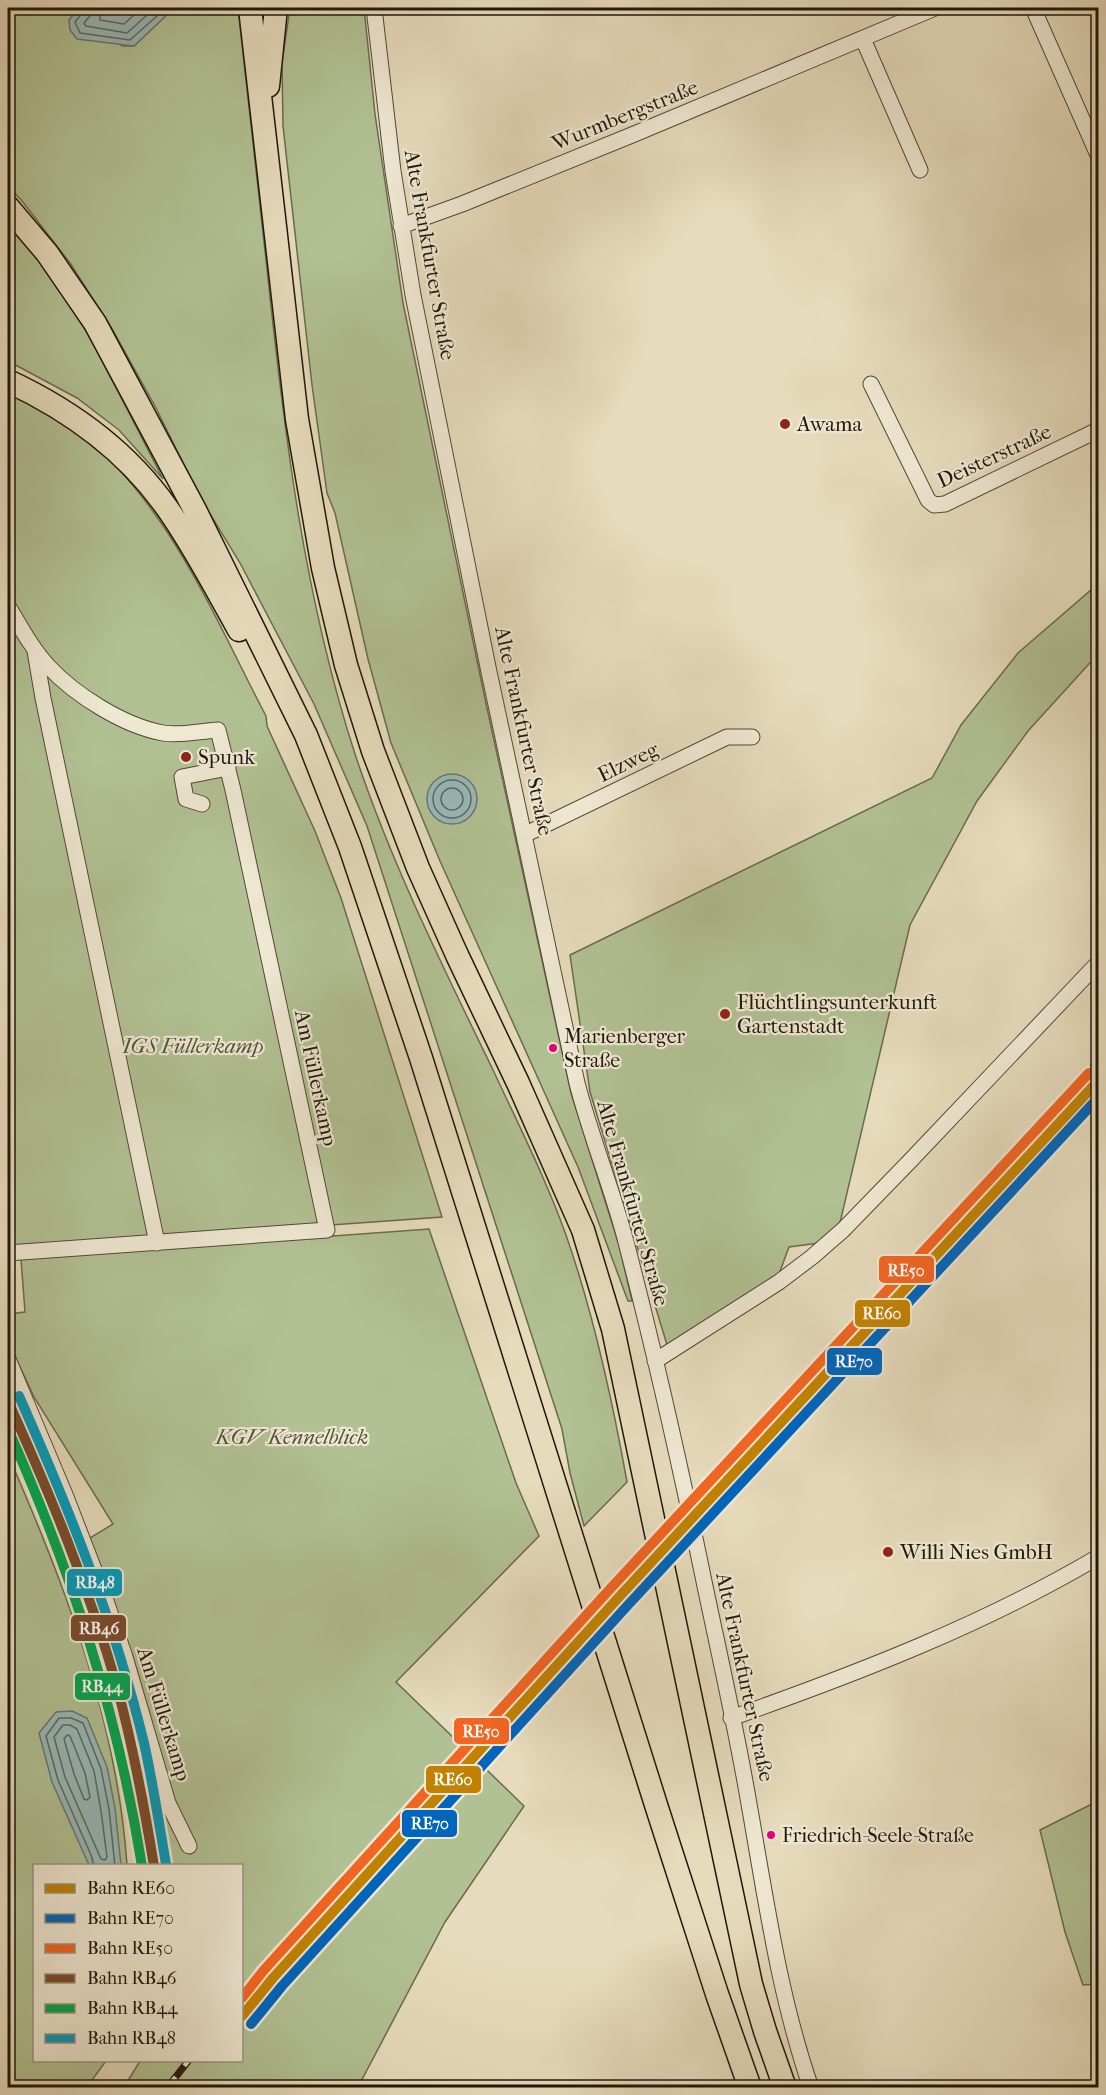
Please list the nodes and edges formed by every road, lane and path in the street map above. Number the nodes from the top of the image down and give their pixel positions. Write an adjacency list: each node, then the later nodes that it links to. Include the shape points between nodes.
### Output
1 (250, 8): 8 (highway)
2 (276, 8): 8 (highway, via 266,111)
3 (374, 8): 11 (street, Alte Frankfurter Straße)
4 (935, 8): 6 (street, Wurmbergstraße)
5 (1033, 8): 7 (street)
6 (863, 39): 9 (street); 11 (street, Wurmbergstraße)
7 (1098, 155)
8 (266, 159): 31 (highway, via 297,419 323,568 346,664 373,751 418,868 583,1230 614,1329 751,1984)
9 (920, 170)
10 (8, 207): 20 (highway, via 47,253 115,359 276,671)
11 (401, 226): 21 (street, Alte Frankfurter Straße)
12 (8, 381): 20 (highway, via 74,417 137,471 166,506 261,667)
13 (871, 384): 14 (street, Deisterstraße, via 934,506)
14 (1098, 430)
15 (8, 606): 16 (street, Am Füllerkamp)
16 (34, 648): 18 (street, Am Füllerkamp, via 65,682 123,719 163,733 218,730); 23 (street, Am Füllerkamp)
17 (752, 737): 21 (street, Elzweg, via 727,737)
18 (228, 768): 19 (street, via 182,777 186,799); 23 (street, Am Füllerkamp, via 327,1230)
19 (202, 804)
20 (336, 811): 30 (highway, via 425,1069 664,1830)
21 (524, 835): 26 (street, Alte Frankfurter Straße, via 577,1083 625,1239)
22 (1098, 963): 26 (street, via 820,1250)
23 (157, 1243): 24 (street, Am Füllerkamp)
24 (8, 1253)
25 (8, 1359): 29 (street, Am Füllerkamp, via 105,1598 168,1803)
26 (655, 1361): 28 (street, Alte Frankfurter Straße)
27 (1098, 1557): 28 (street, via 1012,1604 932,1641)
28 (731, 1718): 32 (street, Alte Frankfurter Straße, via 778,1969)
29 (189, 1846)
30 (750, 2086)
31 (785, 2088)
32 (811, 2088)

